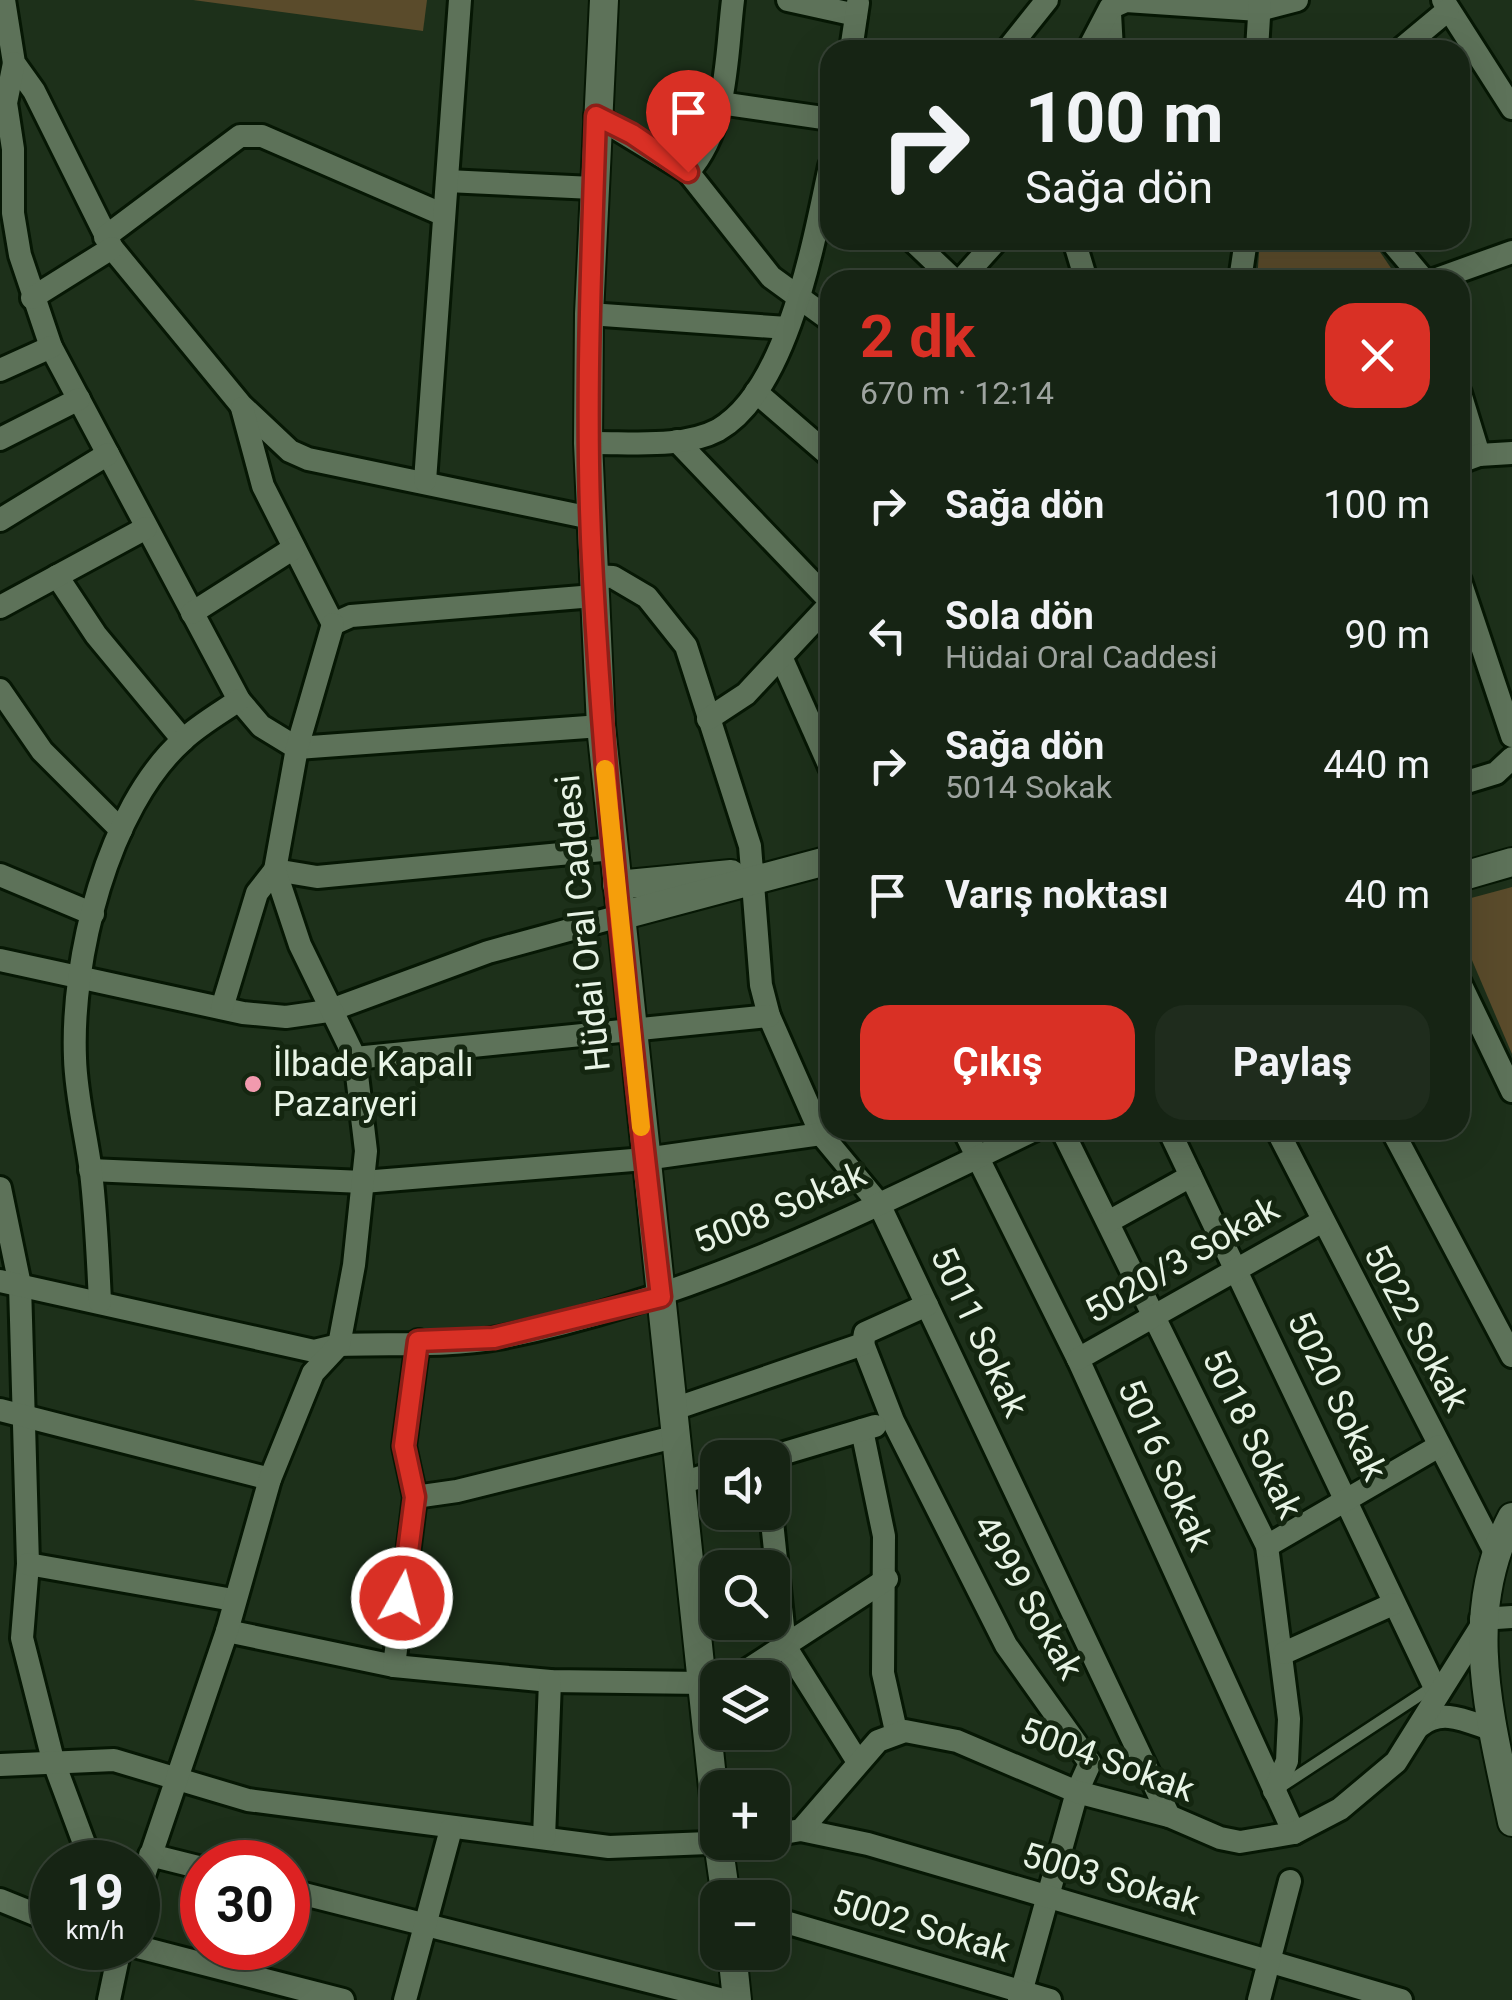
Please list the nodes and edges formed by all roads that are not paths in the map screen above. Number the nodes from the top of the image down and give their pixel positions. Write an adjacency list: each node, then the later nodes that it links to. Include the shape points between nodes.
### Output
1 (460, 0): 27 (street)
2 (604, 0): 24 (street, Hüdai Oral Caddesi)
3 (733, 0): 21 (street)
4 (788, 0): 11 (street)
5 (1047, 0): 13 (street)
6 (1297, 0): 8 (street)
7 (1110, 4): 8 (street); 14 (street); 15 (street)
8 (1260, 5): 16 (street)
9 (1445, 5): 17 (street); 18 (street)
10 (3, 7): 20 (street)
11 (857, 8): 12 (street)
12 (852, 40)
13 (1015, 40)
14 (1093, 40)
15 (1112, 40)
16 (1258, 40)
17 (1410, 40)
18 (1468, 40)
19 (1470, 43): 23 (street)
20 (14, 63): 22 (street); 32 (street)
21 (720, 103): 25 (street); 26 (street, via 701,158)
22 (3, 104): 30 (street, via 13,149)
23 (1512, 107)
24 (596, 116): 26 (street); 28 (street, Hüdai Oral Caddesi)
25 (820, 118)
26 (688, 172): 42 (street, via 771,278)
27 (447, 181): 28 (street); 31 (street)
28 (594, 188): 43 (street, Hüdai Oral Caddesi)
29 (820, 211): 42 (street)
30 (7, 215): 41 (street)
31 (444, 215): 32 (street, via 262,136 240,136); 58 (street)
32 (109, 242): 41 (street); 50 (street)
33 (924, 250): 37 (street)
34 (987, 250): 38 (street)
35 (1398, 250): 39 (street)
36 (1512, 252): 40 (street)
37 (946, 270)
38 (968, 270)
39 (1416, 270)
40 (1462, 270)
41 (32, 298): 46 (street)
42 (800, 302): 44 (street); 45 (street)
43 (588, 314): 45 (street); 53 (street, Hüdai Oral Caddesi)
44 (820, 314)
45 (786, 328): 48 (street)
46 (52, 347): 47 (street); 49 (street)
47 (0, 370)
48 (756, 392): 52 (street, via 715,431); 54 (street)
49 (79, 399): 51 (street); 56 (street)
50 (241, 405): 58 (street, via 308,460); 62 (street, via 263,486)
51 (0, 439)
52 (677, 441): 53 (street); 65 (street)
53 (588, 444): 59 (street, Hüdai Oral Caddesi)
54 (820, 447)
55 (1512, 453): 57 (street)
56 (108, 454): 60 (street); 61 (street)
57 (1470, 458)
58 (425, 481): 59 (street)
59 (591, 518): 64 (street, Hüdai Oral Caddesi)
60 (0, 520)
61 (146, 528): 63 (street); 68 (street)
62 (294, 548): 68 (street); 70 (street)
63 (57, 576): 66 (street); 77 (street)
64 (593, 586): 70 (street, via 351,616); 74 (street, 5011 Sokak, via 613,577 664,613 686,646); 75 (street, Hüdai Oral Caddesi)
65 (820, 591)
66 (0, 607)
67 (1470, 611): 76 (street)
68 (192, 613): 73 (street)
69 (820, 614): 71 (street)
70 (333, 624): 79 (street)
71 (782, 659): 74 (street); 78 (street)
72 (0, 690): 82 (street, via 42,751)
73 (239, 700): 77 (street); 79 (street, via 261,726)
74 (708, 719): 89 (street, 5011 Sokak, via 750,846)
75 (601, 726): 79 (street); 83 (street, Hüdai Oral Caddesi)
76 (1512, 736)
77 (182, 740): 82 (street, via 150,776)
78 (820, 745)
79 (297, 748): 86 (street)
80 (1512, 758): 81 (street, via 1496,774)
81 (1470, 781)
82 (121, 830): 91 (street)
83 (613, 848): 86 (street, via 317,877); 90 (street, Hüdai Oral Caddesi)
84 (820, 862): 89 (street)
85 (1512, 862): 87 (street)
86 (275, 870): 96 (street, via 257,893); 97 (street)
87 (1470, 874)
88 (0, 876): 91 (street)
89 (753, 878): 90 (street, via 730,874); 92 (street); 98 (street, 5011 Sokak)
90 (617, 885): 92 (street, Hüdai Oral Caddesi)
91 (94, 914): 94 (street)
92 (620, 916): 97 (street, via 488,952); 99 (street, Hüdai Oral Caddesi)
93 (0, 960): 94 (street)
94 (80, 979): 96 (street); 113 (street, via 75,1058)
95 (1470, 1004): 101 (street)
96 (222, 1008): 97 (street, via 286,1017)
97 (328, 1010): 100 (street)
98 (769, 1016): 99 (street); 102 (street, 5011 Sokak)
99 (632, 1033): 100 (street); 112 (street, Hüdai Oral Caddesi)
100 (355, 1058): 115 (street, via 364,1119)
101 (1512, 1091)
102 (820, 1132)
103 (820, 1134): 112 (street)
104 (826, 1140): 117 (street, 5011 Sokak)
105 (969, 1140): 111 (street, 5016 Sokak)
106 (1013, 1140): 111 (street, 5008 Sokak)
107 (1067, 1140): 118 (street, 5018 Sokak)
108 (1174, 1140): 114 (street, 5020 Sokak)
109 (1282, 1140): 119 (street, 5022 Sokak)
110 (1397, 1140): 129 (street)
111 (977, 1157): 117 (street, 5008 Sokak); 130 (street, 5016 Sokak)
112 (645, 1159): 115 (street); 122 (street, Hüdai Oral Caddesi)
113 (90, 1170): 115 (street); 123 (street)
114 (1191, 1176): 118 (street); 120 (street, 5020 Sokak)
115 (363, 1182): 128 (street)
116 (0, 1188): 121 (street)
117 (879, 1204): 122 (street, 5008 Sokak, via 792,1247); 124 (street, 5011 Sokak)
118 (1108, 1222): 125 (street, 5018 Sokak)
119 (1321, 1222): 120 (street, 5020/3 Sokak); 136 (street, 5022 Sokak)
120 (1237, 1270): 125 (street, 5020/3 Sokak); 142 (street, 5020 Sokak)
121 (10, 1283): 123 (street, 5008 Sokak); 132 (street)
122 (661, 1297): 126 (street, 5008 Sokak, via 494,1338); 134 (street, Hüdai Oral Caddesi)
123 (100, 1302): 128 (street, 5008 Sokak, via 314,1351)
124 (927, 1305): 127 (street, via 865,1333); 172 (street, 5011 Sokak)
125 (1156, 1317): 130 (street, 5020/3 Sokak); 145 (street, 5018 Sokak)
126 (418, 1341): 128 (street, 5008 Sokak); 141 (street, via 404,1446)
127 (863, 1344): 133 (street, 4999 Sokak); 134 (street)
128 (339, 1345): 139 (street, via 313,1373)
129 (1512, 1356)
130 (1078, 1360): 170 (street, 5016 Sokak)
131 (0, 1410): 132 (street)
132 (26, 1417): 139 (street); 147 (street)
133 (894, 1421): 135 (street); 171 (street, 4999 Sokak, via 1006,1644 1090,1764)
134 (673, 1423): 140 (street, Hüdai Oral Caddesi); 141 (street, via 457,1491)
135 (862, 1430): 137 (street); 148 (street)
136 (1438, 1446): 142 (street); 146 (street, 5022 Sokak)
137 (790, 1451)
138 (700, 1477): 140 (street)
139 (270, 1478): 149 (street)
140 (680, 1483): 157 (street, Hüdai Oral Caddesi)
141 (415, 1497): 159 (street)
142 (1348, 1497): 145 (street); 150 (street, 5020 Sokak)
143 (1512, 1517): 146 (street)
144 (773, 1530): 155 (street)
145 (1267, 1546): 156 (street, 5018 Sokak)
146 (1497, 1556): 152 (street)
147 (28, 1564): 149 (street); 154 (street)
148 (887, 1579): 155 (street); 164 (street, via 882,1673)
149 (233, 1600): 153 (street)
150 (1392, 1604): 156 (street); 162 (street, 5020 Sokak)
151 (1512, 1617): 152 (street)
152 (1481, 1623): 162 (street, 5004 Sokak); 165 (street)
153 (227, 1630): 159 (street); 169 (street)
154 (11, 1637): 166 (street)
155 (785, 1646): 158 (street); 167 (street)
156 (1284, 1653): 170 (street, 5018 Sokak, via 1287,1762)
157 (704, 1660)
158 (763, 1660)
159 (394, 1666): 160 (street)
160 (550, 1681): 161 (street); 178 (street)
161 (700, 1690)
162 (1436, 1690): 163 (street, 5004 Sokak); 170 (lane)
163 (1420, 1726): 165 (street, via 1447,1716); 177 (street, 5004 Sokak, via 1380,1780)
164 (896, 1732): 167 (street); 171 (street, 5004 Sokak, via 956,1741)
165 (1501, 1742): 173 (street)
166 (52, 1760): 168 (street); 169 (street, via 114,1760); 179 (street)
167 (858, 1762): 175 (street)
168 (0, 1764)
169 (176, 1780): 174 (street, via 248,1800); 180 (street)
170 (1274, 1791): 177 (street, 5016 Sokak)
171 (1077, 1792): 172 (street, 5004 Sokak); 184 (street, 4999 Sokak)
172 (1169, 1816): 177 (street, 5004 Sokak, via 1240,1842)
173 (1512, 1822)
174 (450, 1829): 178 (street); 188 (street)
175 (801, 1830): 176 (street); 184 (street, 5003 Sokak)
176 (790, 1832)
177 (1294, 1833)
178 (544, 1838): 181 (street, via 609,1847)
179 (83, 1840)
180 (155, 1840)
181 (700, 1842)
182 (1290, 1881): 190 (street)
183 (310, 1896): 188 (street)
184 (1046, 1898): 190 (street, 5003 Sokak); 193 (street, 4999 Sokak)
185 (0, 1900): 186 (street)
186 (30, 1912)
187 (790, 1924): 193 (street, 5002 Sokak)
188 (428, 1926): 196 (street); 197 (street)
189 (160, 1953): 195 (street)
190 (1270, 1961): 200 (street); 201 (street, 5003 Sokak)
191 (115, 1970): 194 (street)
192 (734, 1970): 198 (street)
193 (1020, 1996): 199 (street, 5002 Sokak)
194 (109, 2000)
195 (342, 2000)
196 (405, 2000)
197 (724, 2000)
198 (736, 2000)
199 (1050, 2000)
200 (1259, 2000)
201 (1401, 2000)

